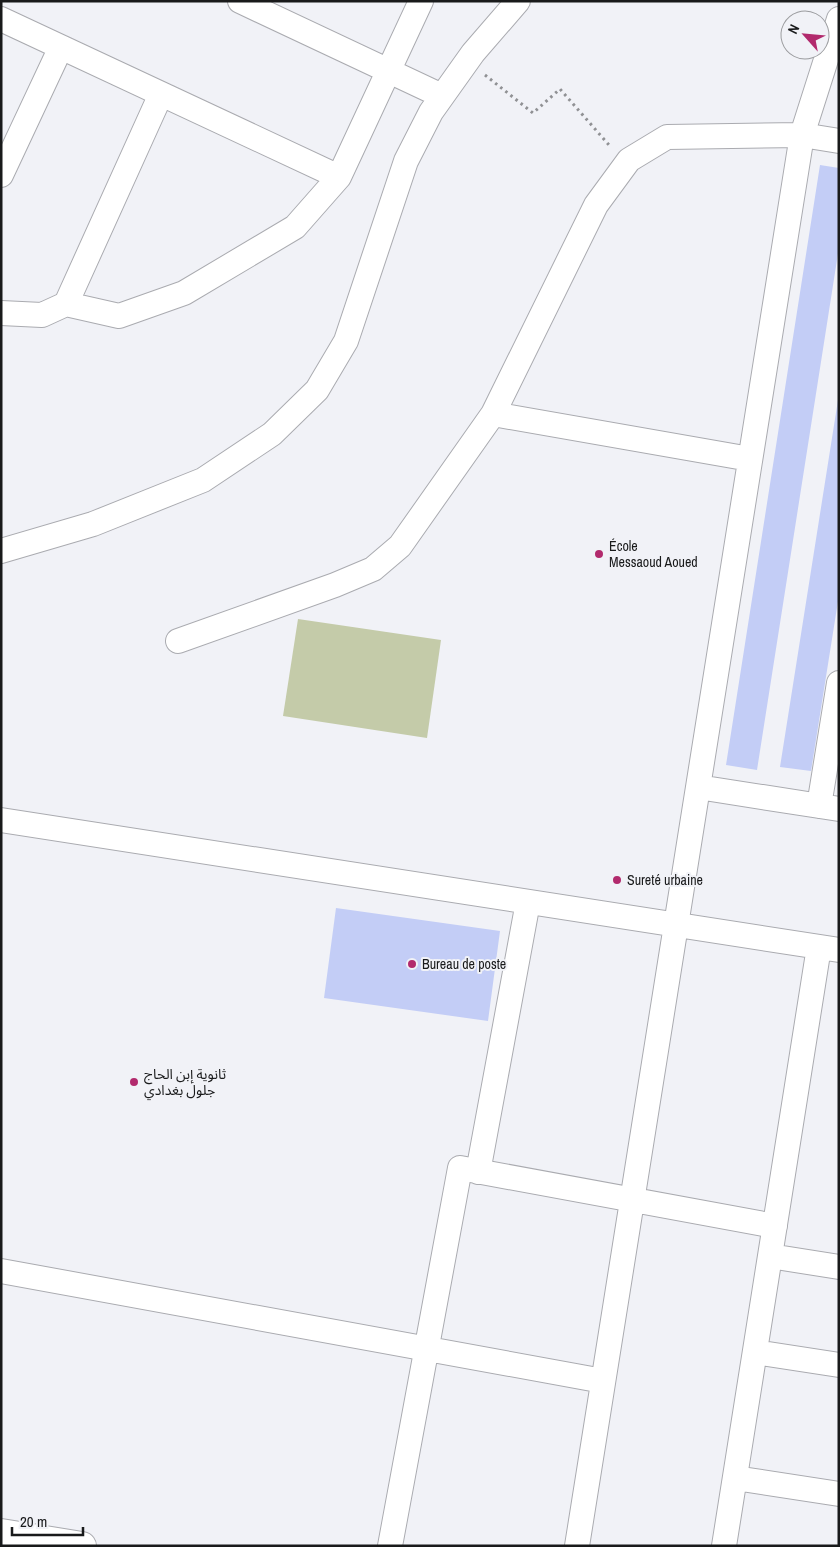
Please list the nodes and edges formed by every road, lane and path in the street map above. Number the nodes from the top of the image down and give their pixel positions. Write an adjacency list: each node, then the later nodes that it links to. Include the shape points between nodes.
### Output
1 (240, 1): 8 (street)
2 (421, 1): 8 (street)
3 (512, 3): 7 (street)
4 (838, 18): 11 (street)
5 (1, 19): 6 (street)
6 (61, 47): 9 (street); 14 (street)
7 (467, 61): 10 (street); 13 (path, via 533,113 560,89)
8 (388, 70): 10 (street); 15 (street)
9 (161, 94): 15 (street); 16 (street)
10 (442, 96): 20 (street, via 406,161 346,341 317,390 272,434 203,480 93,524)
11 (802, 135): 12 (street); 18 (street, via 667,137 629,160 596,205); 19 (street)
12 (839, 141)
13 (610, 145)
14 (1, 175)
15 (339, 177): 16 (street, via 295,228 184,293 119,316)
16 (66, 304): 17 (street, via 42,315)
17 (1, 313)
18 (493, 414): 19 (street); 21 (street, via 400,546 373,569)
19 (750, 459): 23 (street)
20 (1, 551)
21 (178, 641)
22 (839, 684): 24 (street)
23 (698, 787): 24 (street); 27 (street)
24 (829, 807)
25 (1, 820): 26 (street)
26 (528, 902): 27 (street); 29 (street)
27 (676, 924): 28 (street); 30 (street)
28 (829, 948): 31 (street)
29 (478, 1172): 30 (street); 35 (street, via 460,1168)
30 (632, 1200): 31 (street); 38 (street)
31 (775, 1226): 32 (street)
32 (770, 1256): 33 (street); 36 (street)
33 (839, 1267)
34 (1, 1271): 35 (street)
35 (426, 1349): 38 (street); 43 (street)
36 (755, 1352): 37 (street); 39 (street)
37 (839, 1365)
38 (602, 1381): 44 (street)
39 (735, 1478): 40 (street); 45 (street)
40 (839, 1494)
41 (1, 1533): 42 (main road)
42 (82, 1546)
43 (390, 1546)
44 (576, 1546)
45 (724, 1546)

